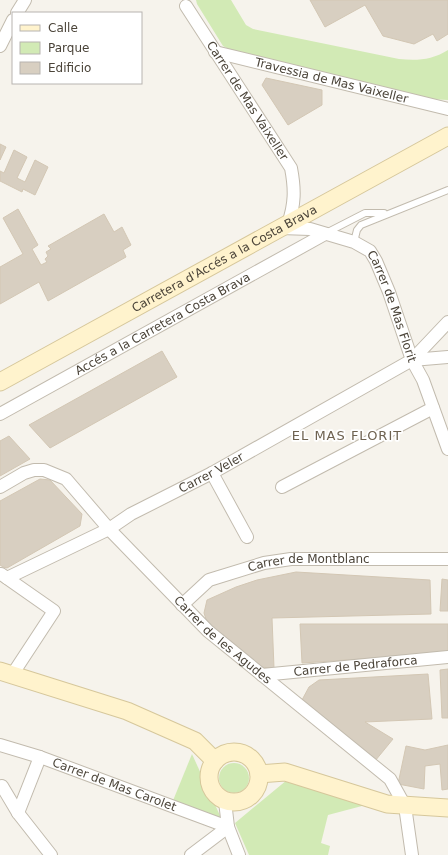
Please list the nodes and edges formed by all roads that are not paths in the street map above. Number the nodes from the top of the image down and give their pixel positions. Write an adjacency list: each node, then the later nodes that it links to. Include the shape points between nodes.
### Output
1 (25, 0): 3 (street)
2 (184, 2): 6 (street, Carrer de Mas Vaixeller)
3 (18, 12)
4 (12, 22): 5 (street)
5 (0, 46)
6 (215, 52): 7 (street, Travessia de Mas Vaixeller); 11 (street, Carrer de Mas Vaixeller, via 291,168 295,191 294,208)
7 (448, 109)
8 (448, 136): 11 (main road, Carretera d'Accés a la Costa Brava)
9 (448, 190): 10 (lane)
10 (388, 213): 12 (lane, via 365,213); 13 (lane, via 361,225)
11 (284, 226): 12 (street, Carrer de Mas Florit, via 310,229); 17 (main road, Carretera d'Accés a la Costa Brava)
12 (324, 234): 13 (street, Carrer de Mas Florit); 19 (street, Accés a la Carretera Costa Brava)
13 (354, 242): 16 (street, Carrer de Mas Florit, via 370,252 376,261)
14 (448, 322): 16 (street)
15 (448, 357): 16 (street)
16 (412, 360): 18 (street, Carrer de Mas Florit, via 423,380); 21 (street, Carrer Veler)
17 (0, 382)
18 (433, 408): 20 (street, Carrer de Mas Florit); 23 (street)
19 (0, 414)
20 (448, 449)
21 (212, 473): 24 (street, Carrer Veler, via 131,514); 25 (street)
22 (0, 486): 24 (street, Carrer de les Agudes, via 24,473 44,470 66,479)
23 (282, 487)
24 (109, 529): 27 (street, Carrer Veler); 28 (street, Carrer de les Agudes)
25 (246, 537)
26 (448, 559): 28 (street, Carrer de Montblanc, via 291,558 264,563 209,580)
27 (3, 576): 30 (street, via 54,611)
28 (182, 605): 31 (street, Carrer de les Agudes, via 208,631)
29 (448, 657): 31 (street, Carrer de Pedraforca)
30 (6, 673): 34 (main road, via 147,720 195,742)
31 (262, 675): 38 (street, Carrer de les Agudes, via 390,779)
32 (0, 745): 33 (street, Carrer de Mas Carolet)
33 (40, 757): 40 (street); 41 (street, Carrer de Mas Carolet)
34 (215, 761): 35 (main road, via 232,752 244,754 255,763); 37 (main road, via 210,771 210,785 219,797)
35 (259, 774): 37 (main road, via 258,784 251,796 234,802); 38 (main road, via 284,772 387,804)
36 (1, 787): 40 (street)
37 (225, 800): 41 (street)
38 (405, 806): 39 (main road); 45 (street)
39 (448, 808)
40 (18, 813): 42 (street)
41 (228, 827): 43 (street); 44 (street)
42 (51, 855)
43 (191, 855)
44 (239, 855)
45 (412, 855)

